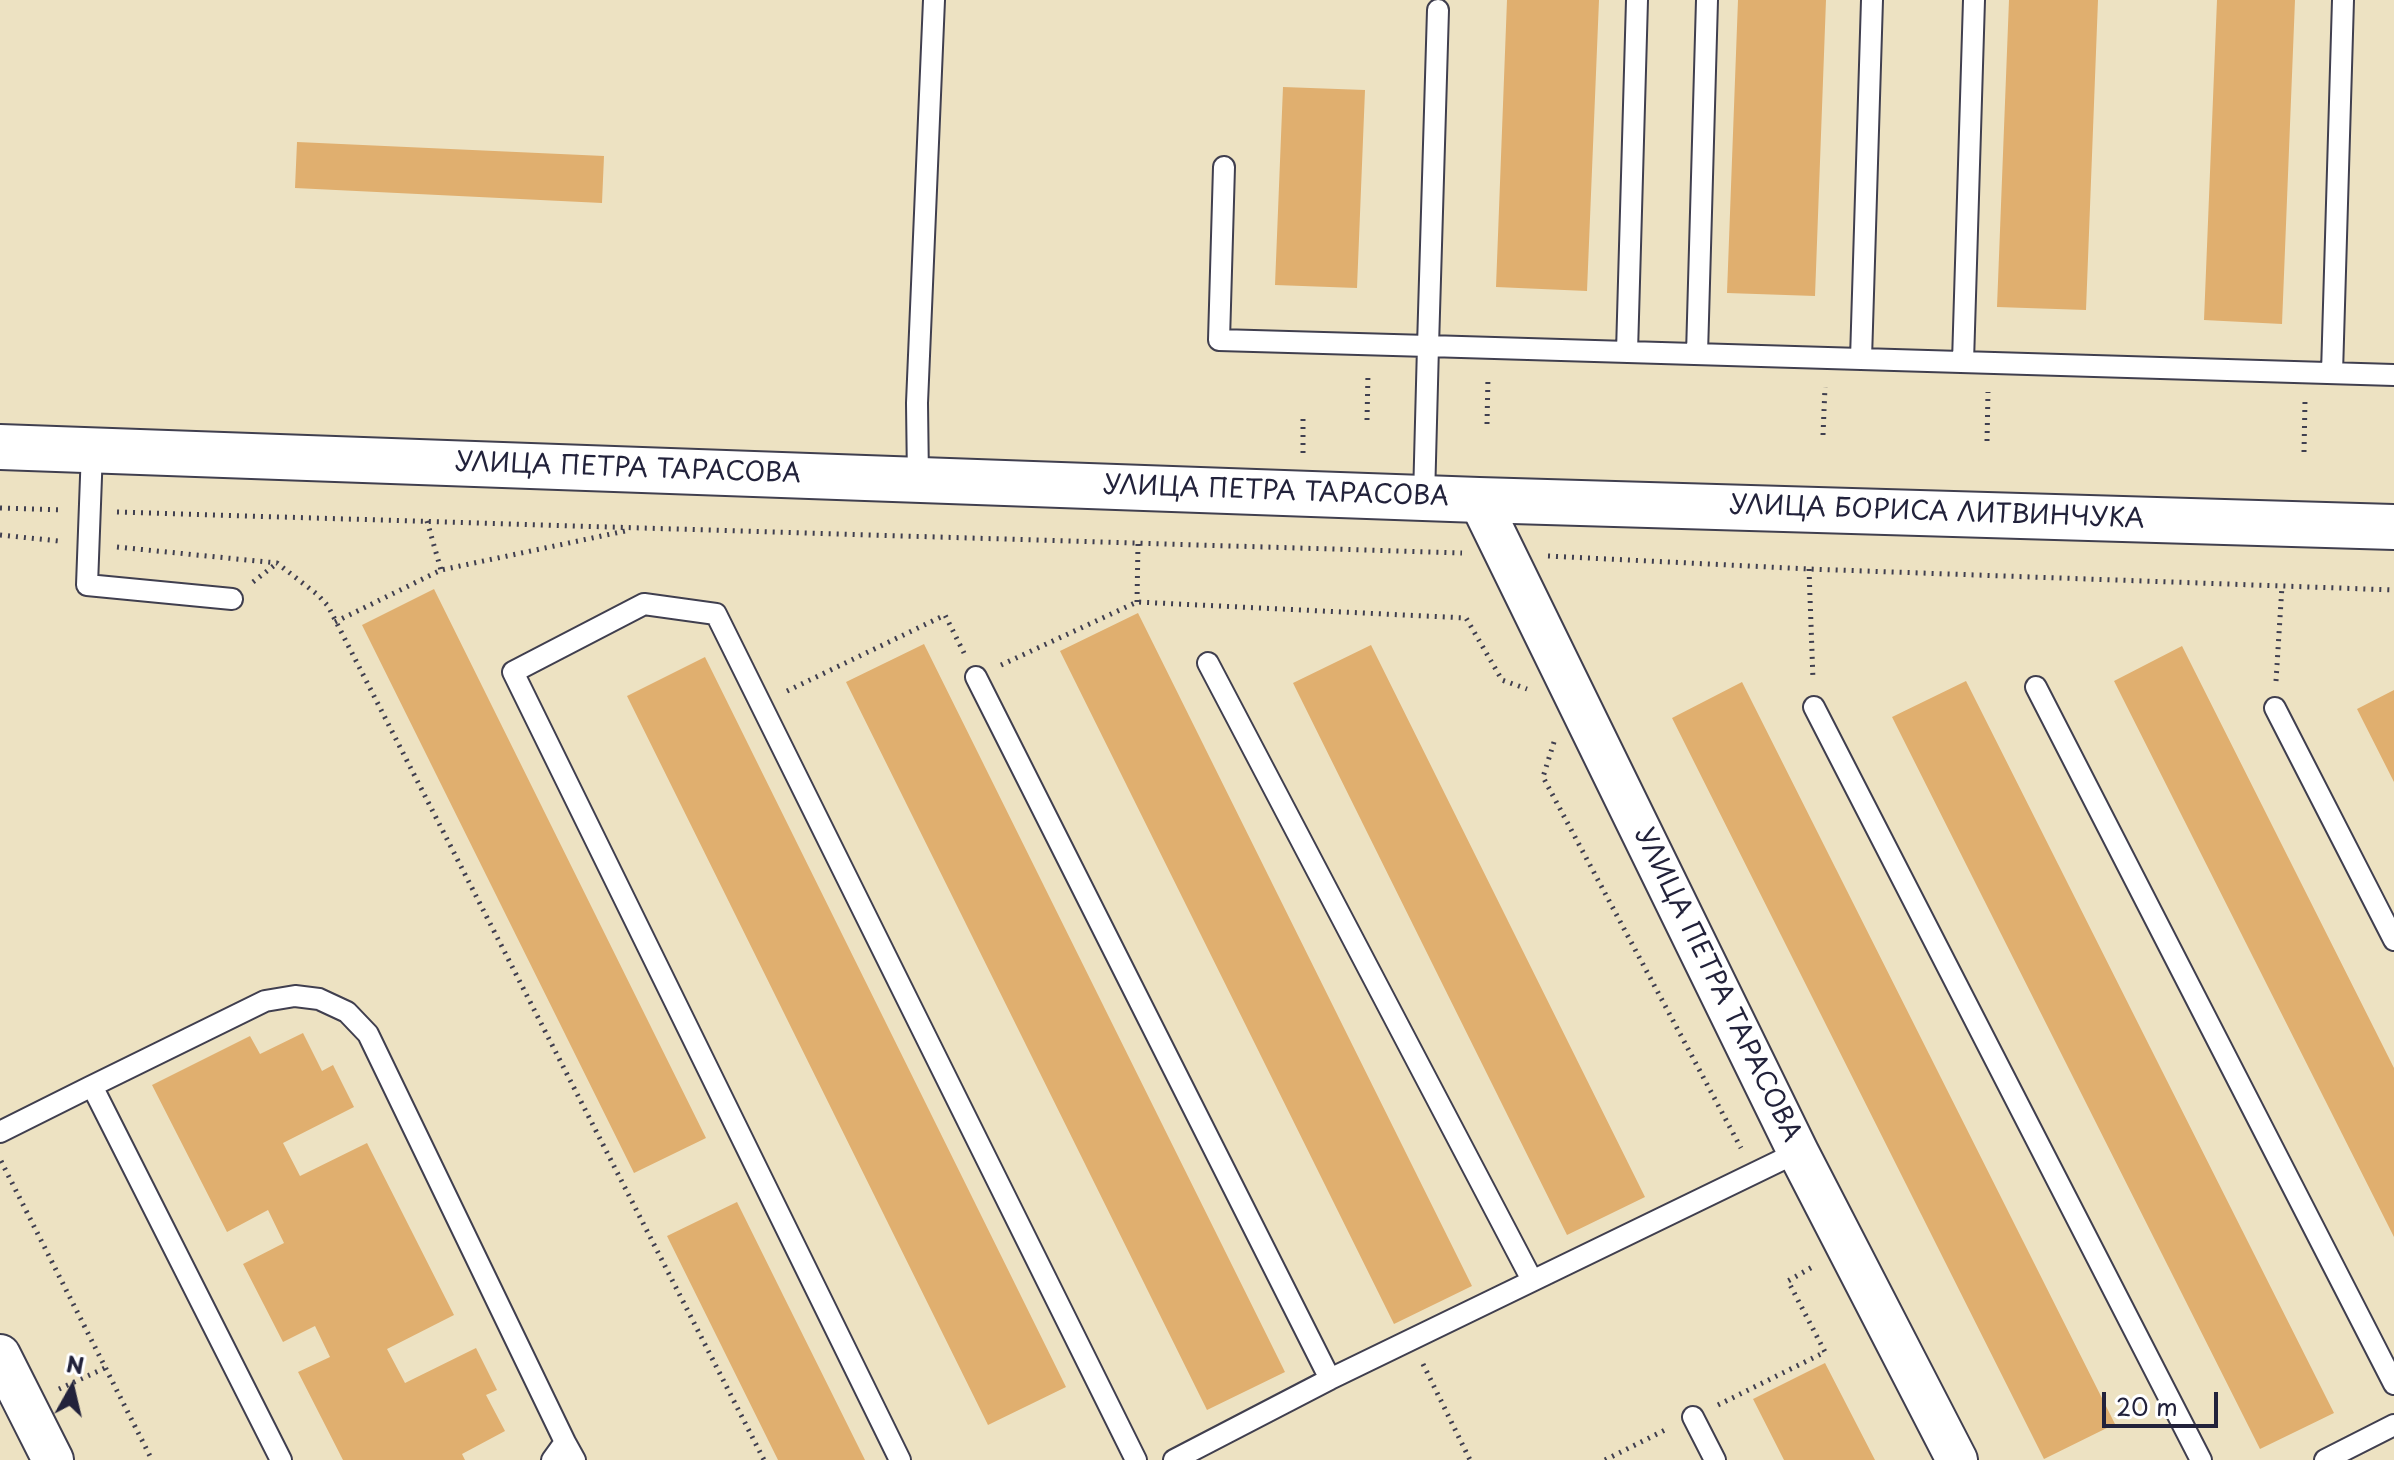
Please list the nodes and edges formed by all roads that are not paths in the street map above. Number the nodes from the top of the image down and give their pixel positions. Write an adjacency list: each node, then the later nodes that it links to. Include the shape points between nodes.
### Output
1 (934, 0): 18 (lane)
2 (1637, 0): 10 (lane)
3 (1707, 0): 11 (lane)
4 (1872, 0): 12 (lane)
5 (1974, 0): 13 (lane)
6 (2343, 0): 14 (lane)
7 (1438, 10): 9 (lane)
8 (1224, 167): 9 (lane, via 1219,340)
9 (1428, 346): 10 (lane); 19 (lane)
10 (1627, 352): 11 (lane)
11 (1697, 354): 12 (lane)
12 (1861, 359): 13 (lane)
13 (1963, 362): 14 (lane)
14 (2332, 373): 15 (lane)
15 (2394, 375)
16 (0, 447): 17 (street, УЛИЦА ПЕТРА ТАРАСОВА)
17 (92, 450): 18 (street, УЛИЦА ПЕТРА ТАРАСОВА); 22 (lane, via 87,585)
18 (918, 480): 19 (street, УЛИЦА ПЕТРА ТАРАСОВА)
19 (1424, 498): 20 (street, УЛИЦА ПЕТРА ТАРАСОВА)
20 (1479, 500): 21 (street, УЛИЦА БОРИСА ЛИТВИНЧУКА); 31 (street, УЛИЦА ПЕТРА ТАРАСОВА)
21 (2394, 527)
22 (232, 599)
23 (1208, 663): 32 (lane)
24 (976, 677): 34 (lane)
25 (2036, 687): 35 (lane)
26 (1814, 707): 47 (lane)
27 (2275, 708): 28 (lane)
28 (2394, 940)
29 (92, 1086): 30 (lane); 38 (lane, via 265,1001 319,999 347,1012 368,1034); 40 (lane)
30 (0, 1132)
31 (1798, 1152): 32 (lane); 46 (street, УЛИЦА ПЕТРА ТАРАСОВА)
32 (1532, 1280): 34 (lane)
33 (0, 1355): 39 (street)
34 (1330, 1379): 44 (lane)
35 (2394, 1384)
36 (1693, 1417): 45 (lane)
37 (2394, 1425): 48 (lane)
38 (570, 1451): 41 (lane)
39 (53, 1460)
40 (281, 1460)
41 (552, 1460)
42 (900, 1460): 43 (lane, via 513,672 644,604 716,614)
43 (1136, 1460)
44 (1174, 1460)
45 (1715, 1460)
46 (1957, 1460)
47 (2201, 1460)
48 (2325, 1460)

